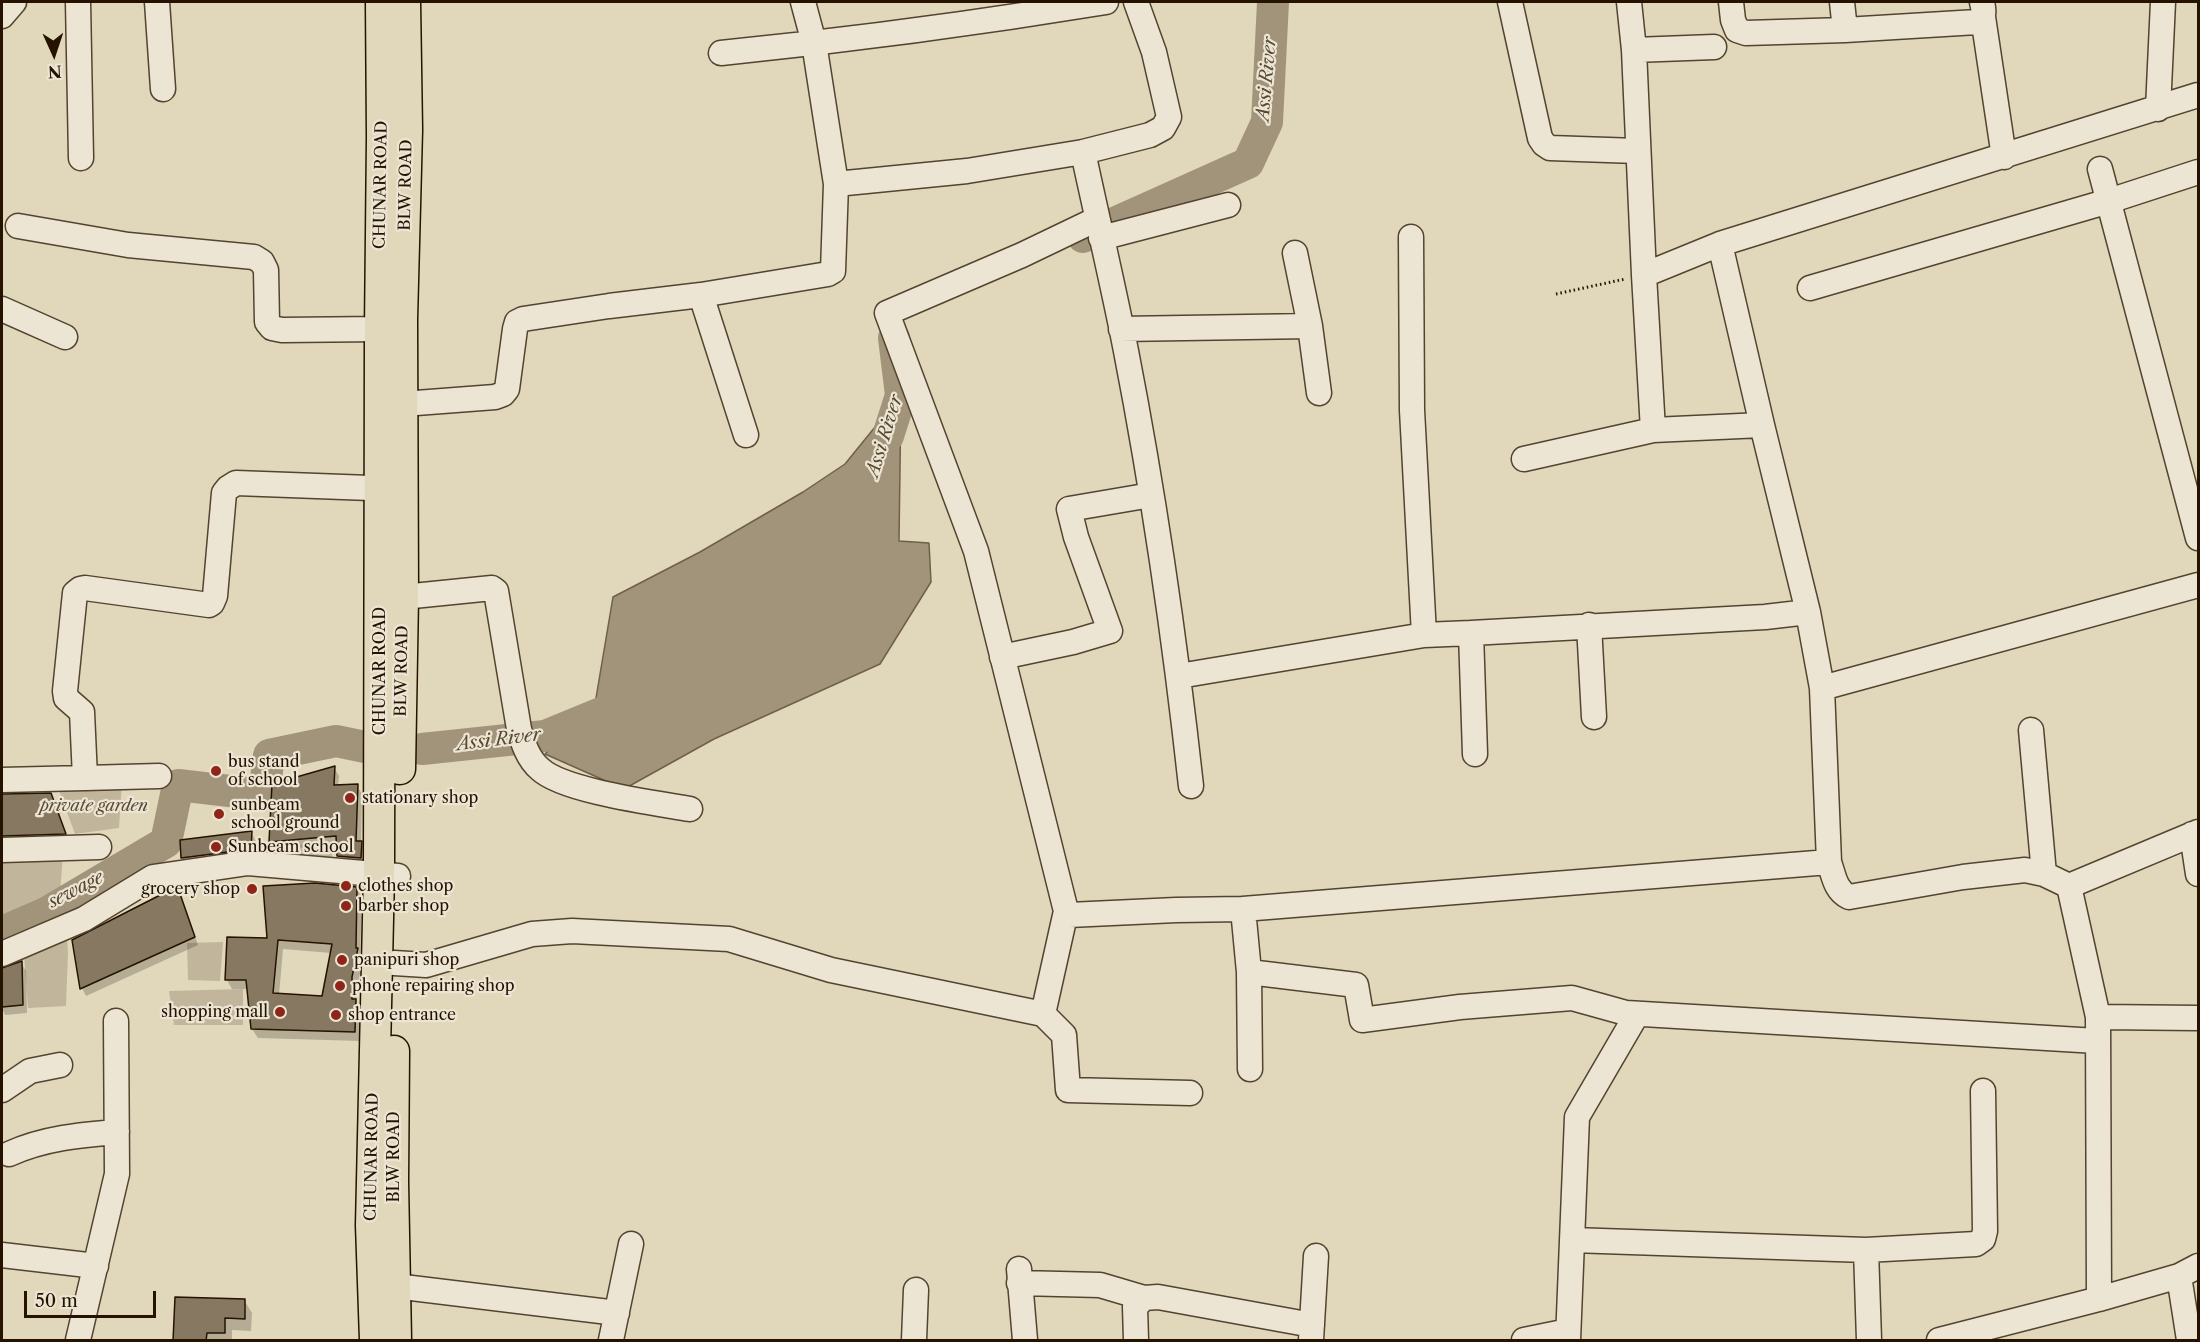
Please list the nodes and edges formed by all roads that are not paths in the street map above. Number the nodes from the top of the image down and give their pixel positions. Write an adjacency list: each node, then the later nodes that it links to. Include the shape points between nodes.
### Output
1 (14, 2): 16 (street)
2 (78, 2): 28 (street)
3 (157, 2): 22 (street)
4 (381, 2): 43 (main road, CHUNAR ROAD, via 382,137)
5 (405, 2): 43 (main road, BLW ROAD, via 407,130)
6 (803, 2): 18 (street)
7 (1106, 2): 15 (street)
8 (1136, 2): 26 (street, via 1154,52 1169,117 1163,128 1150,135)
9 (1510, 2): 25 (street, via 1544,144 1550,148)
10 (1629, 2): 20 (street)
11 (1731, 2): 17 (street, via 1737,30 1746,33)
12 (1842, 2): 17 (street)
13 (2163, 2): 24 (street)
14 (1983, 9): 17 (street, via 1977,21); 27 (street)
15 (1000, 10): 18 (street)
16 (2, 16)
17 (1845, 30)
18 (814, 43): 21 (street); 31 (street)
19 (1714, 47): 20 (street)
20 (1634, 50): 25 (street)
21 (721, 53)
22 (163, 89)
23 (2199, 95): 24 (street)
24 (2158, 109): 27 (street)
25 (1637, 151): 39 (street)
26 (1083, 152): 31 (street, via 967,171); 35 (street)
27 (2004, 157): 37 (street)
28 (81, 158)
29 (2100, 168): 32 (street)
30 (2199, 172): 32 (street)
31 (836, 184): 41 (street, via 833,271)
32 (2109, 201): 40 (street); 55 (street)
33 (1228, 205): 35 (street)
34 (18, 226): 43 (street, via 128,245 254,257 266,270 267,322 272,328)
35 (1099, 228): 45 (street); 62 (street, via 1022,255 887,313 976,551)
36 (1411, 237): 61 (street, via 1412,410)
37 (1720, 244): 39 (street); 49 (street)
38 (1295, 253): 44 (street)
39 (1644, 275): 50 (street)
40 (1810, 288)
41 (700, 295): 48 (street, via 523,319 515,329 503,394); 51 (street)
42 (2, 309): 46 (street)
43 (391, 326): 48 (main road, BLW ROAD); 53 (main road, CHUNAR ROAD)
44 (1310, 326): 45 (street); 47 (street)
45 (1121, 329): 54 (street)
46 (65, 337)
47 (1319, 393)
48 (403, 404): 53 (main road, BLW ROAD)
49 (1762, 425): 50 (street); 58 (street)
50 (1653, 430): 52 (street)
51 (746, 435)
52 (1524, 459)
53 (391, 489): 57 (main road, BLW ROAD); 66 (main road, CHUNAR ROAD); 70 (street, via 236,483 224,494 212,603 85,588 75,593 65,691 66,698 82,712)
54 (1151, 495): 62 (street, via 1069,509 1110,632); 63 (street)
55 (2199, 538)
56 (2199, 585): 64 (street)
57 (403, 597): 66 (main road, BLW ROAD); 73 (street, via 488,587 496,591 521,736 540,770 603,793)
58 (1808, 612): 59 (street); 64 (street)
59 (1589, 625): 60 (street); 65 (street)
60 (1472, 633): 61 (street); 68 (street)
61 (1424, 635): 63 (street)
62 (1002, 657): 83 (street)
63 (1179, 676): 72 (street)
64 (1822, 688): 77 (street)
65 (1594, 717)
66 (390, 730): 80 (main road, BLW ROAD)
67 (2031, 730): 78 (street)
68 (1475, 754)
69 (159, 776): 70 (street)
70 (85, 778): 71 (street)
71 (2, 780)
72 (1191, 786)
73 (690, 809)
74 (2195, 833): 79 (street); 81 (street)
75 (99, 847): 76 (street)
76 (2, 850)
77 (1829, 862): 78 (street, via 1837,887 1849,897 1963,877 2025,870); 82 (street)
78 (2044, 874): 81 (street)
79 (2199, 874)
80 (389, 876): 84 (street, via 248,863 153,877 84,920); 85 (main road, BLW ROAD); 99 (main road, CHUNAR ROAD)
81 (2068, 886): 89 (street)
82 (1243, 909): 83 (street, via 1072,916); 86 (street)
83 (1066, 911): 87 (street)
84 (2, 954)
85 (394, 963): 87 (street, via 426,964 532,934 572,931 729,939 831,970); 99 (main road, BLW ROAD)
86 (1249, 972): 88 (street, via 1356,985 1362,1020 1572,998); 94 (street)
87 (1043, 1014): 97 (street, via 1064,1035 1068,1089)
88 (1636, 1014): 92 (street); 101 (street, via 1577,1117)
89 (2098, 1017): 90 (street); 92 (street)
90 (2199, 1018)
91 (116, 1021): 98 (street)
92 (2097, 1041): 111 (street)
93 (60, 1065): 95 (street, via 30,1071)
94 (1250, 1069)
95 (2, 1090)
96 (1983, 1090): 103 (street, via 1983,1239 1976,1244)
97 (1190, 1092)
98 (117, 1132): 100 (street, via 44,1141); 106 (street, via 117,1174)
99 (383, 1153): 108 (main road, BLW ROAD); 116 (main road, CHUNAR ROAD, via 370,1225)
100 (9, 1154)
101 (1572, 1240): 103 (street); 114 (street)
102 (631, 1244): 112 (street)
103 (1866, 1250): 123 (street)
104 (2, 1255): 106 (street)
105 (1316, 1256): 113 (street)
106 (96, 1266): 115 (street)
107 (2189, 1271): 111 (street); 125 (street)
108 (395, 1286): 112 (street); 117 (main road, BLW ROAD)
109 (916, 1290): 119 (street)
110 (1144, 1298): 113 (street); 120 (street, via 1100,1285 1019,1276); 121 (street, via 1135,1307)
111 (2100, 1299): 124 (street)
112 (617, 1313): 118 (street)
113 (1311, 1333)
114 (1568, 1336): 122 (street)
115 (78, 1341)
116 (375, 1341)
117 (396, 1341)
118 (611, 1341)
119 (914, 1341)
120 (1025, 1341)
121 (1136, 1341)
122 (1524, 1341)
123 (1869, 1341)
124 (1940, 1341)
125 (2189, 1341)

